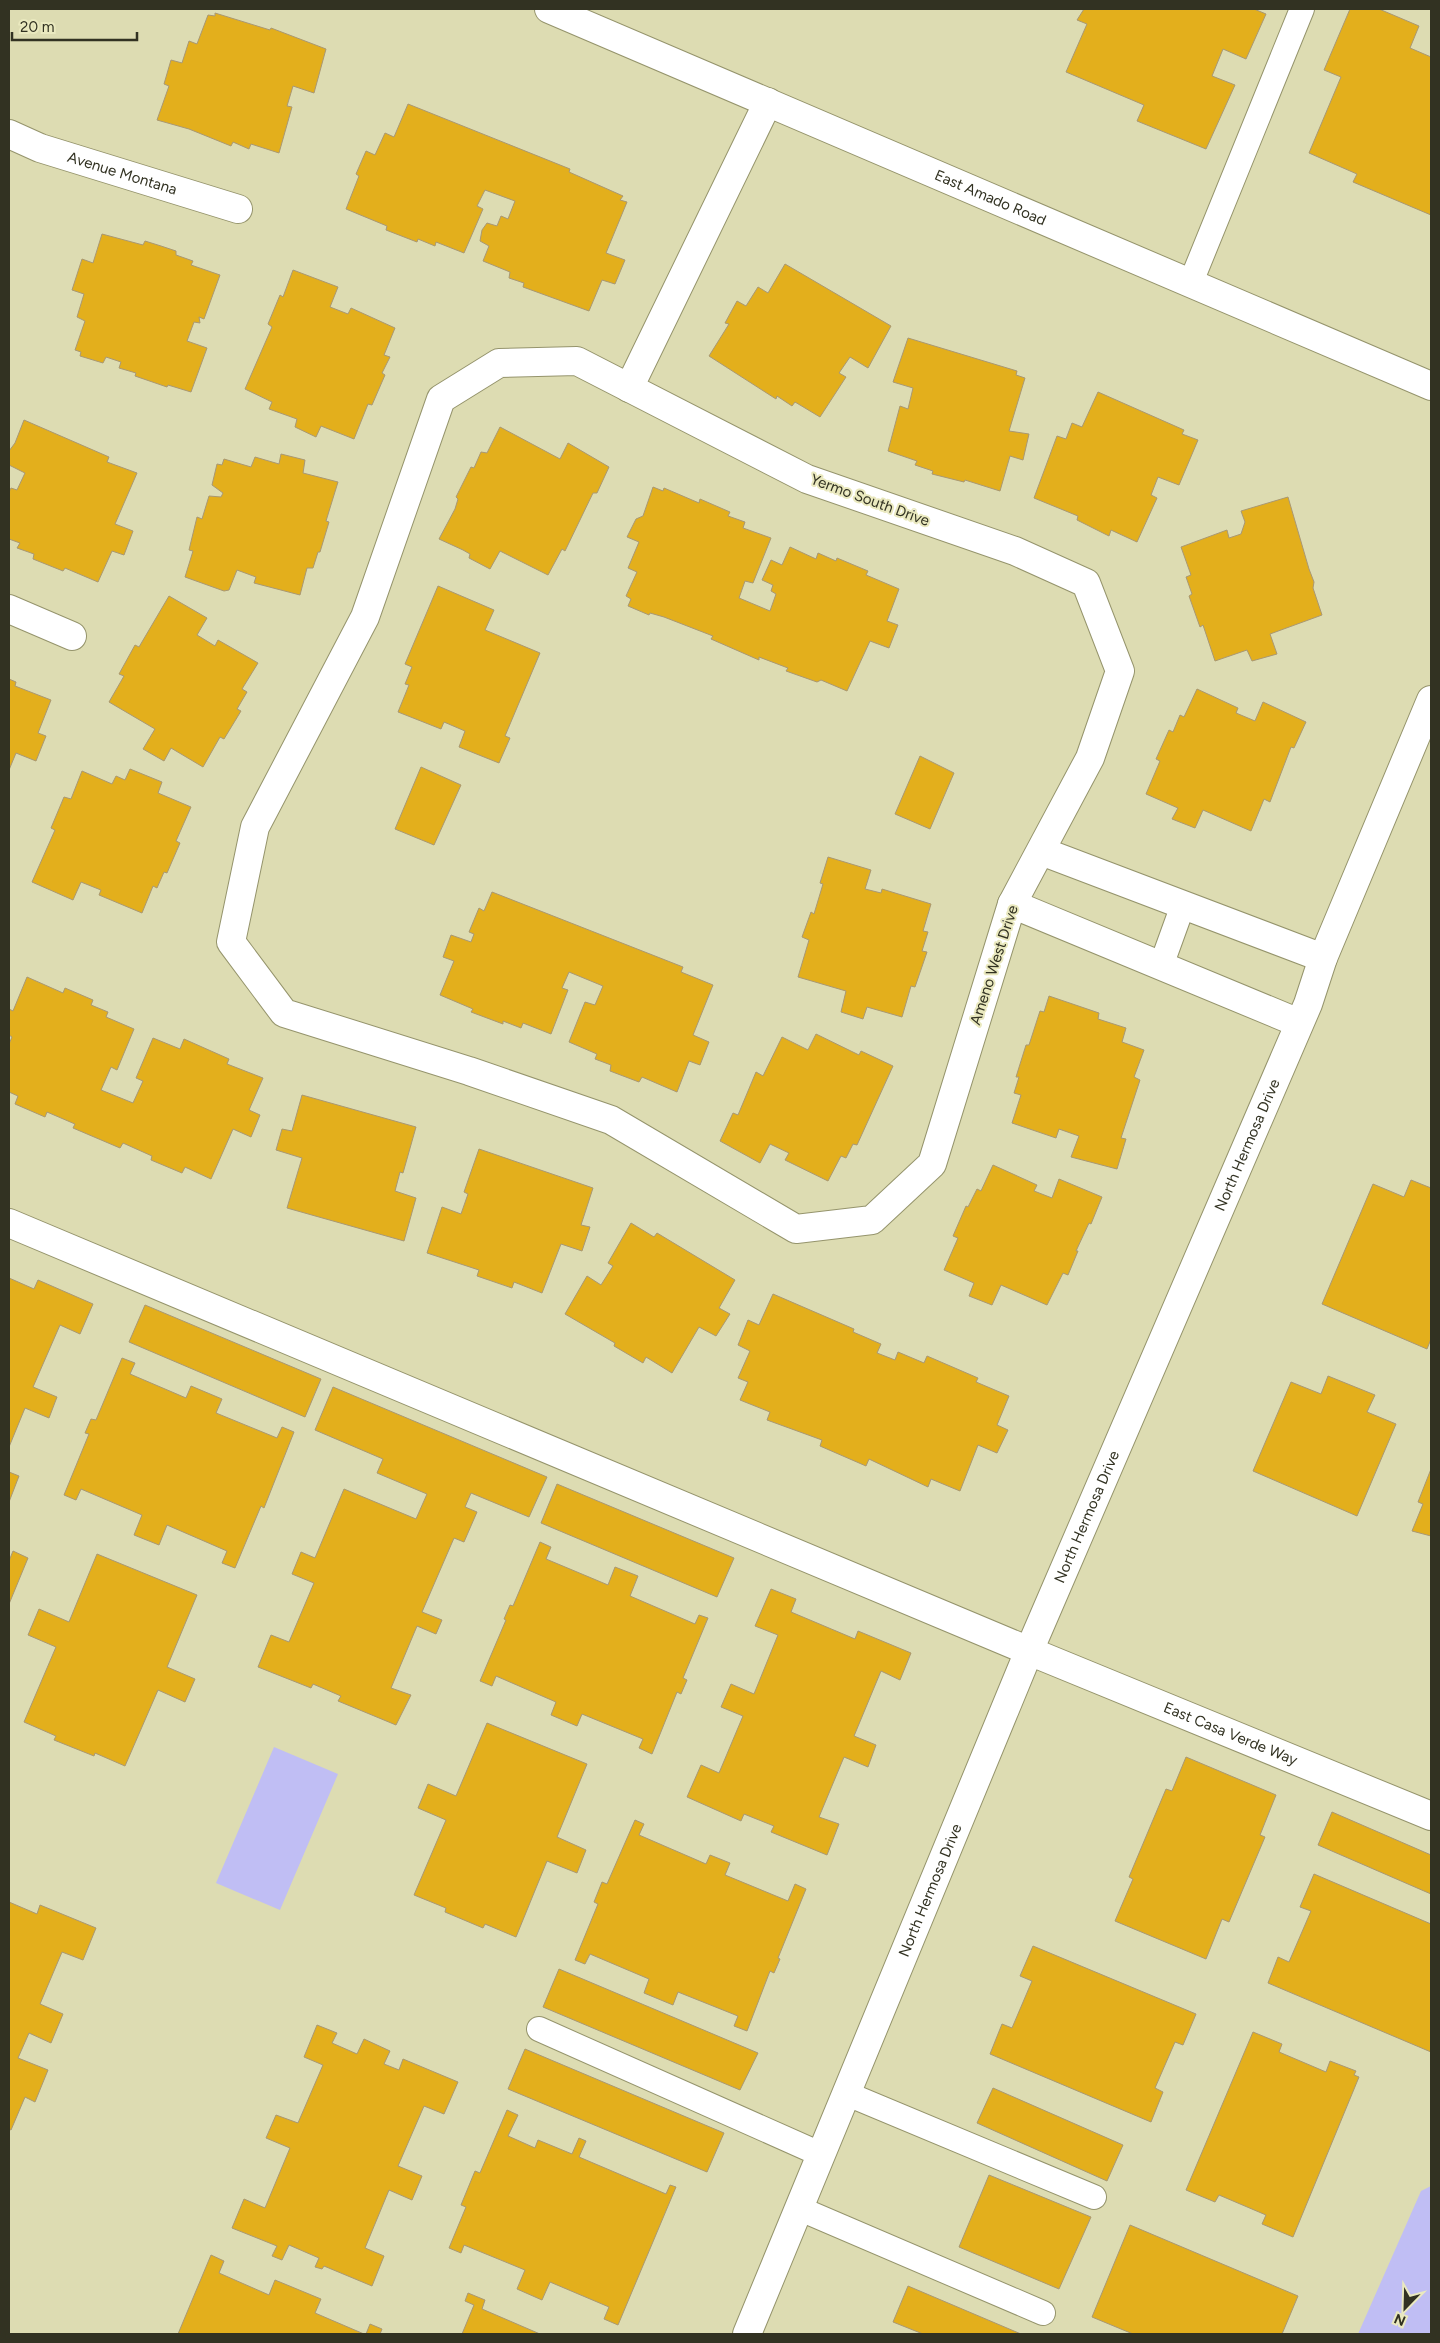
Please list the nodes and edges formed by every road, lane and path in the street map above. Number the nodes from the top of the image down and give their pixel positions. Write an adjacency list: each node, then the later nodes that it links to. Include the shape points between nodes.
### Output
1 (549, 9): 3 (street, East Amado Road)
2 (1302, 9): 6 (lane)
3 (768, 102): 6 (street, East Amado Road); 8 (street)
4 (9, 134): 5 (street, Avenue Montana, via 40,148)
5 (238, 209)
6 (1191, 282): 7 (street, East Amado Road)
7 (1431, 386)
8 (629, 388): 11 (street, Yermo South Drive, via 808,478 1015,552 1086,583); 19 (street, Yermo South Drive, via 577,361 499,363 441,399 365,617 255,827 231,942 284,1013 611,1120 796,1229)
9 (9, 608): 10 (street)
10 (72, 636)
11 (1120, 671): 13 (street, Ameno West Drive, via 1090,758)
12 (1431, 700): 16 (street, North Hermosa Drive)
13 (1041, 851): 14 (street, Ameno West Drive); 15 (street)
14 (1012, 904): 17 (street); 19 (street, Ameno West Drive, via 932,1164)
15 (1183, 905): 16 (street); 17 (lane)
16 (1323, 958): 18 (street, North Hermosa Drive)
17 (1161, 966): 18 (street)
18 (1300, 1023): 21 (street, North Hermosa Drive)
19 (872, 1220)
20 (9, 1223): 21 (street, East Casa Verde Way)
21 (1029, 1651): 22 (street, East Casa Verde Way); 24 (street, North Hermosa Drive)
22 (1431, 1816)
23 (539, 2029): 25 (lane)
24 (845, 2093): 25 (street, North Hermosa Drive); 26 (lane)
25 (820, 2154): 27 (street, North Hermosa Drive)
26 (1094, 2197)
27 (798, 2208): 28 (lane); 29 (street, North Hermosa Drive)
28 (1043, 2313)
29 (747, 2334)

